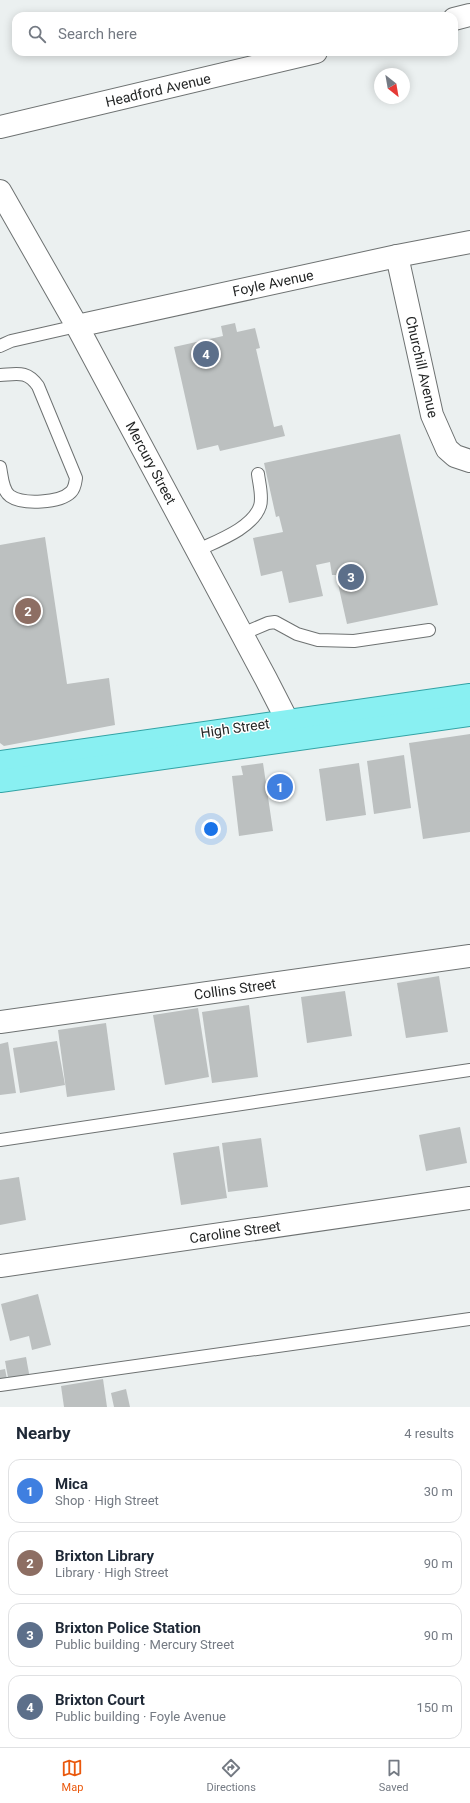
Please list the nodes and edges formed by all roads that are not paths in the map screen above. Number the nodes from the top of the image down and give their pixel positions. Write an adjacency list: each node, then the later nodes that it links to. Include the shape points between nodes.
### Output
1 (470, 15): 2 (street)
2 (458, 18)
3 (299, 56): 4 (street, Headford Avenue)
4 (0, 127)
5 (0, 191): 8 (street, Mercury Street)
6 (470, 242): 7 (street, Foyle Avenue)
7 (397, 256): 8 (street, Foyle Avenue); 11 (street, Churchill Avenue, via 432,415 447,449 455,456)
8 (77, 326): 9 (lane); 14 (street, Mercury Street)
9 (0, 346)
10 (0, 375): 12 (lane, via 26,374 36,382 76,478 75,486 70,493 61,498 32,503 20,501 9,496)
11 (470, 461)
12 (0, 467)
13 (258, 474): 14 (lane, via 261,505 254,518 247,525)
14 (198, 550): 16 (street, Mercury Street)
15 (429, 630): 16 (lane, via 354,641 318,640 297,634 275,622)
16 (242, 634): 19 (street, Mercury Street)
17 (470, 695): 19 (main road, High Street)
18 (470, 715): 19 (main road, High Street)
19 (291, 730): 20 (main road, High Street); 21 (main road, High Street)
20 (0, 762)
21 (0, 781)
22 (470, 956): 23 (street, Collins Street)
23 (0, 1022)
24 (470, 1070): 25 (lane)
25 (0, 1140)
26 (470, 1198): 27 (street, Caroline Street)
27 (0, 1266)
28 (470, 1318): 29 (lane)
29 (0, 1385)

